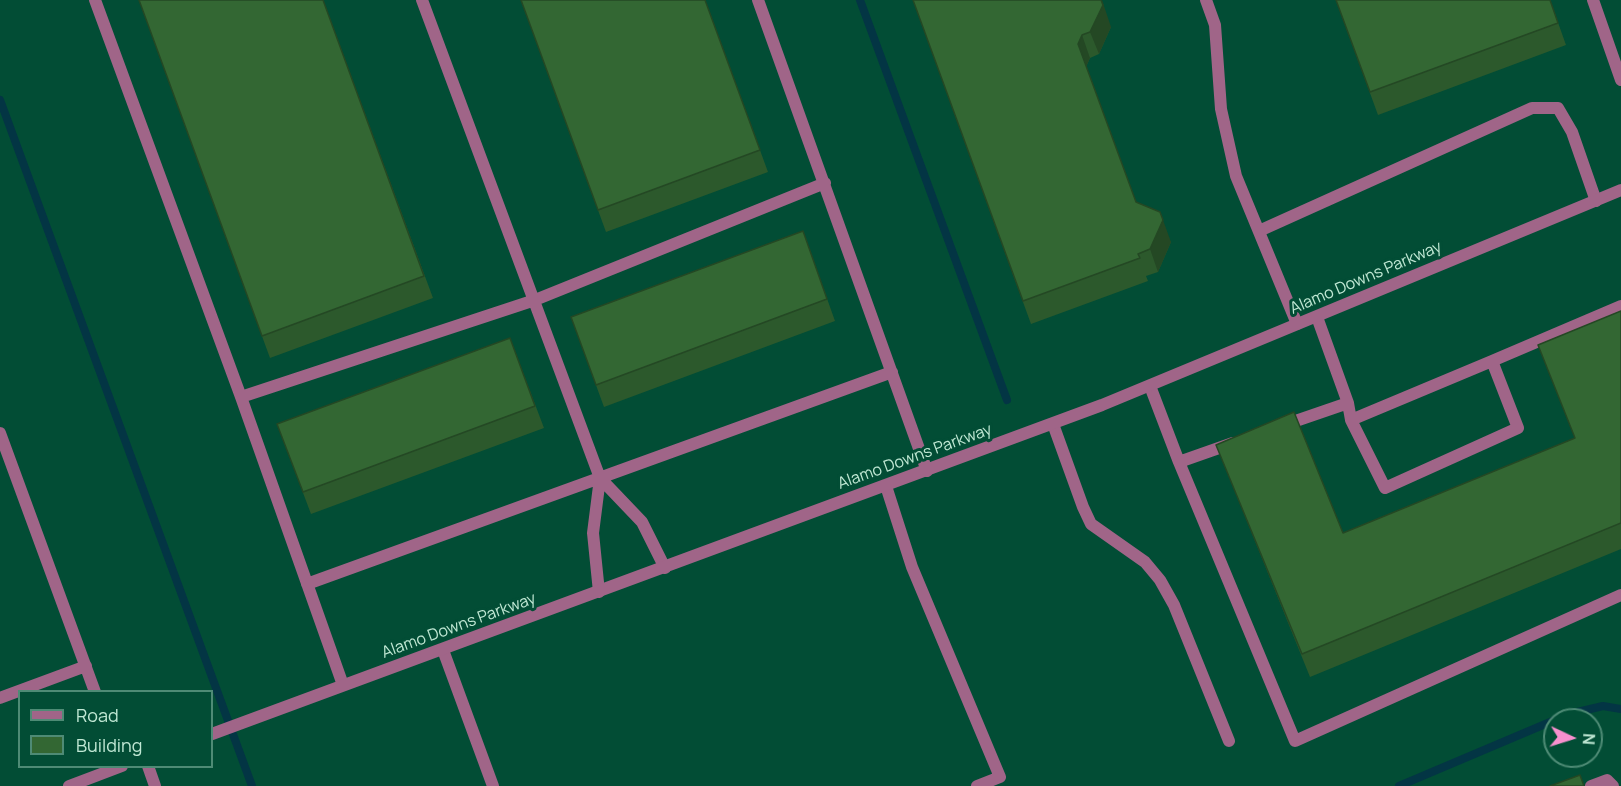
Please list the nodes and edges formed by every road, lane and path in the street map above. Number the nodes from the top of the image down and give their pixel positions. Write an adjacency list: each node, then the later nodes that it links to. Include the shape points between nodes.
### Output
1 (95, 0): 18 (street)
2 (422, 0): 11 (street)
3 (758, 0): 7 (street)
4 (1206, 0): 10 (street, via 1215,25 1221,109 1236,176)
5 (1593, 0): 6 (street)
6 (1621, 80)
7 (825, 183): 11 (street); 16 (street)
8 (1621, 190): 9 (street, Alamo Downs Parkway)
9 (1596, 201): 10 (street, via 1572,132 1558,108 1532,108); 13 (street, Alamo Downs Parkway)
10 (1259, 231): 14 (street)
11 (535, 300): 18 (street); 27 (street)
12 (1621, 306): 15 (street)
13 (1317, 316): 14 (street, Alamo Downs Parkway); 19 (street)
14 (1298, 324): 17 (street, Alamo Downs Parkway)
15 (1492, 361): 20 (street); 20 (street, via 1518,428 1385,488)
16 (892, 372): 26 (street); 27 (street)
17 (1150, 386): 21 (street, Alamo Downs Parkway); 25 (street)
18 (241, 397): 30 (street)
19 (1348, 403): 20 (street); 22 (street)
20 (1351, 420)
21 (1053, 424): 26 (street, Alamo Downs Parkway); 41 (street, via 1092,524 1144,562 1161,580)
22 (1269, 430)
23 (0, 433): 34 (street)
24 (1246, 438): 25 (street)
25 (1179, 462): 32 (street, via 1295,741)
26 (927, 471): 28 (street, Alamo Downs Parkway)
27 (600, 478): 29 (street, via 642,522); 30 (street); 31 (street, via 593,533)
28 (886, 486): 29 (street, Alamo Downs Parkway); 47 (street, via 912,567 1000,777)
29 (665, 568): 31 (street, Alamo Downs Parkway)
30 (307, 584): 35 (street)
31 (599, 592): 33 (street, Alamo Downs Parkway)
32 (1621, 595)
33 (443, 650): 35 (street, Alamo Downs Parkway); 46 (street)
34 (86, 666): 36 (street); 37 (street)
35 (343, 685): 40 (street, Alamo Downs Parkway)
36 (22, 690)
37 (94, 690)
38 (18, 691): 39 (street)
39 (0, 698)
40 (213, 734)
41 (1229, 741)
42 (119, 768): 44 (street)
43 (149, 768): 45 (street)
44 (69, 786)
45 (155, 786)
46 (493, 786)
47 (977, 786)
48 (1591, 786): 49 (street, via 1606,780)
49 (1613, 786)

